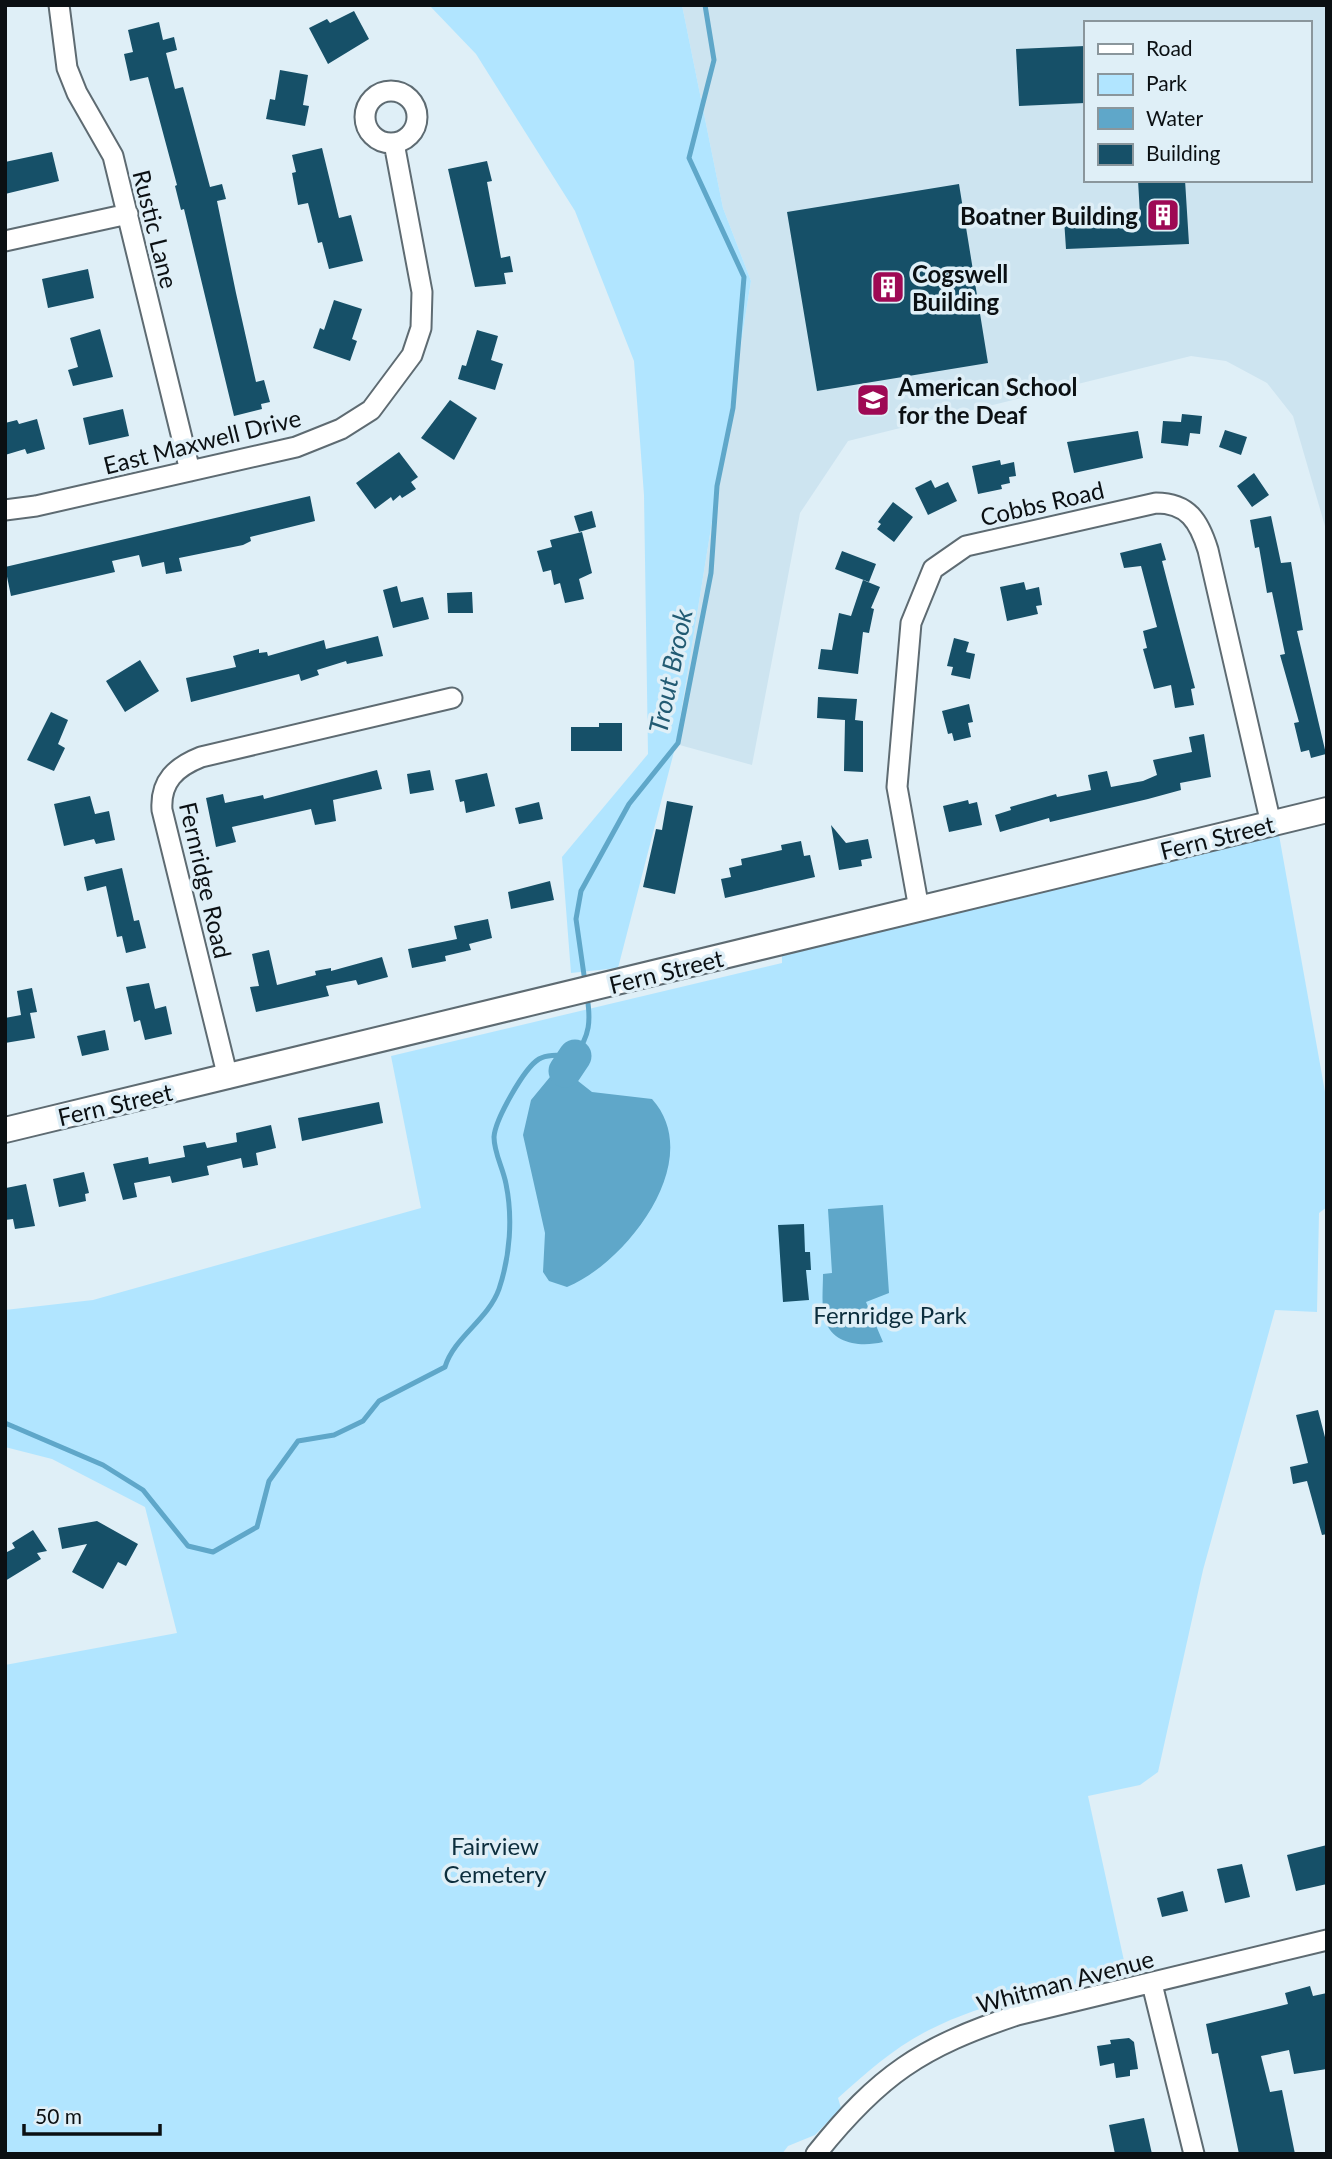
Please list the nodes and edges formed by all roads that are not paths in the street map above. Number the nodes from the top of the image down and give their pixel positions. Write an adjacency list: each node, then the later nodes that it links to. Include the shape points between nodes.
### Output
1 (58, 5): 3 (street, Rustic Lane, via 67,68 113,156)
2 (394, 143): 5 (street, East Maxwell Drive, via 422,292 421,328 412,355 371,410 341,429 296,447)
3 (128, 214): 4 (street); 5 (street, Rustic Lane)
4 (5, 242)
5 (190, 471): 6 (street, East Maxwell Drive)
6 (5, 510)
7 (452, 698): 11 (street, Fernridge Road, via 201,757 183,765 165,784 162,810)
8 (1327, 810): 9 (street, Fern Street)
9 (1271, 824): 10 (street, Fern Street); 10 (street, Cobbs Road, via 1208,550 1199,525 1187,510 1168,503 1147,504 966,546 933,569 911,623 897,787)
10 (919, 909): 11 (street, Fern Street)
11 (228, 1078): 12 (street, Fern Street)
12 (5, 1130)
13 (1327, 1940): 14 (street, Whitman Avenue)
14 (1152, 1984): 15 (street, Whitman Avenue, via 1017,2015 921,2053 847,2115); 16 (street)
15 (817, 2153)
16 (1194, 2154)

